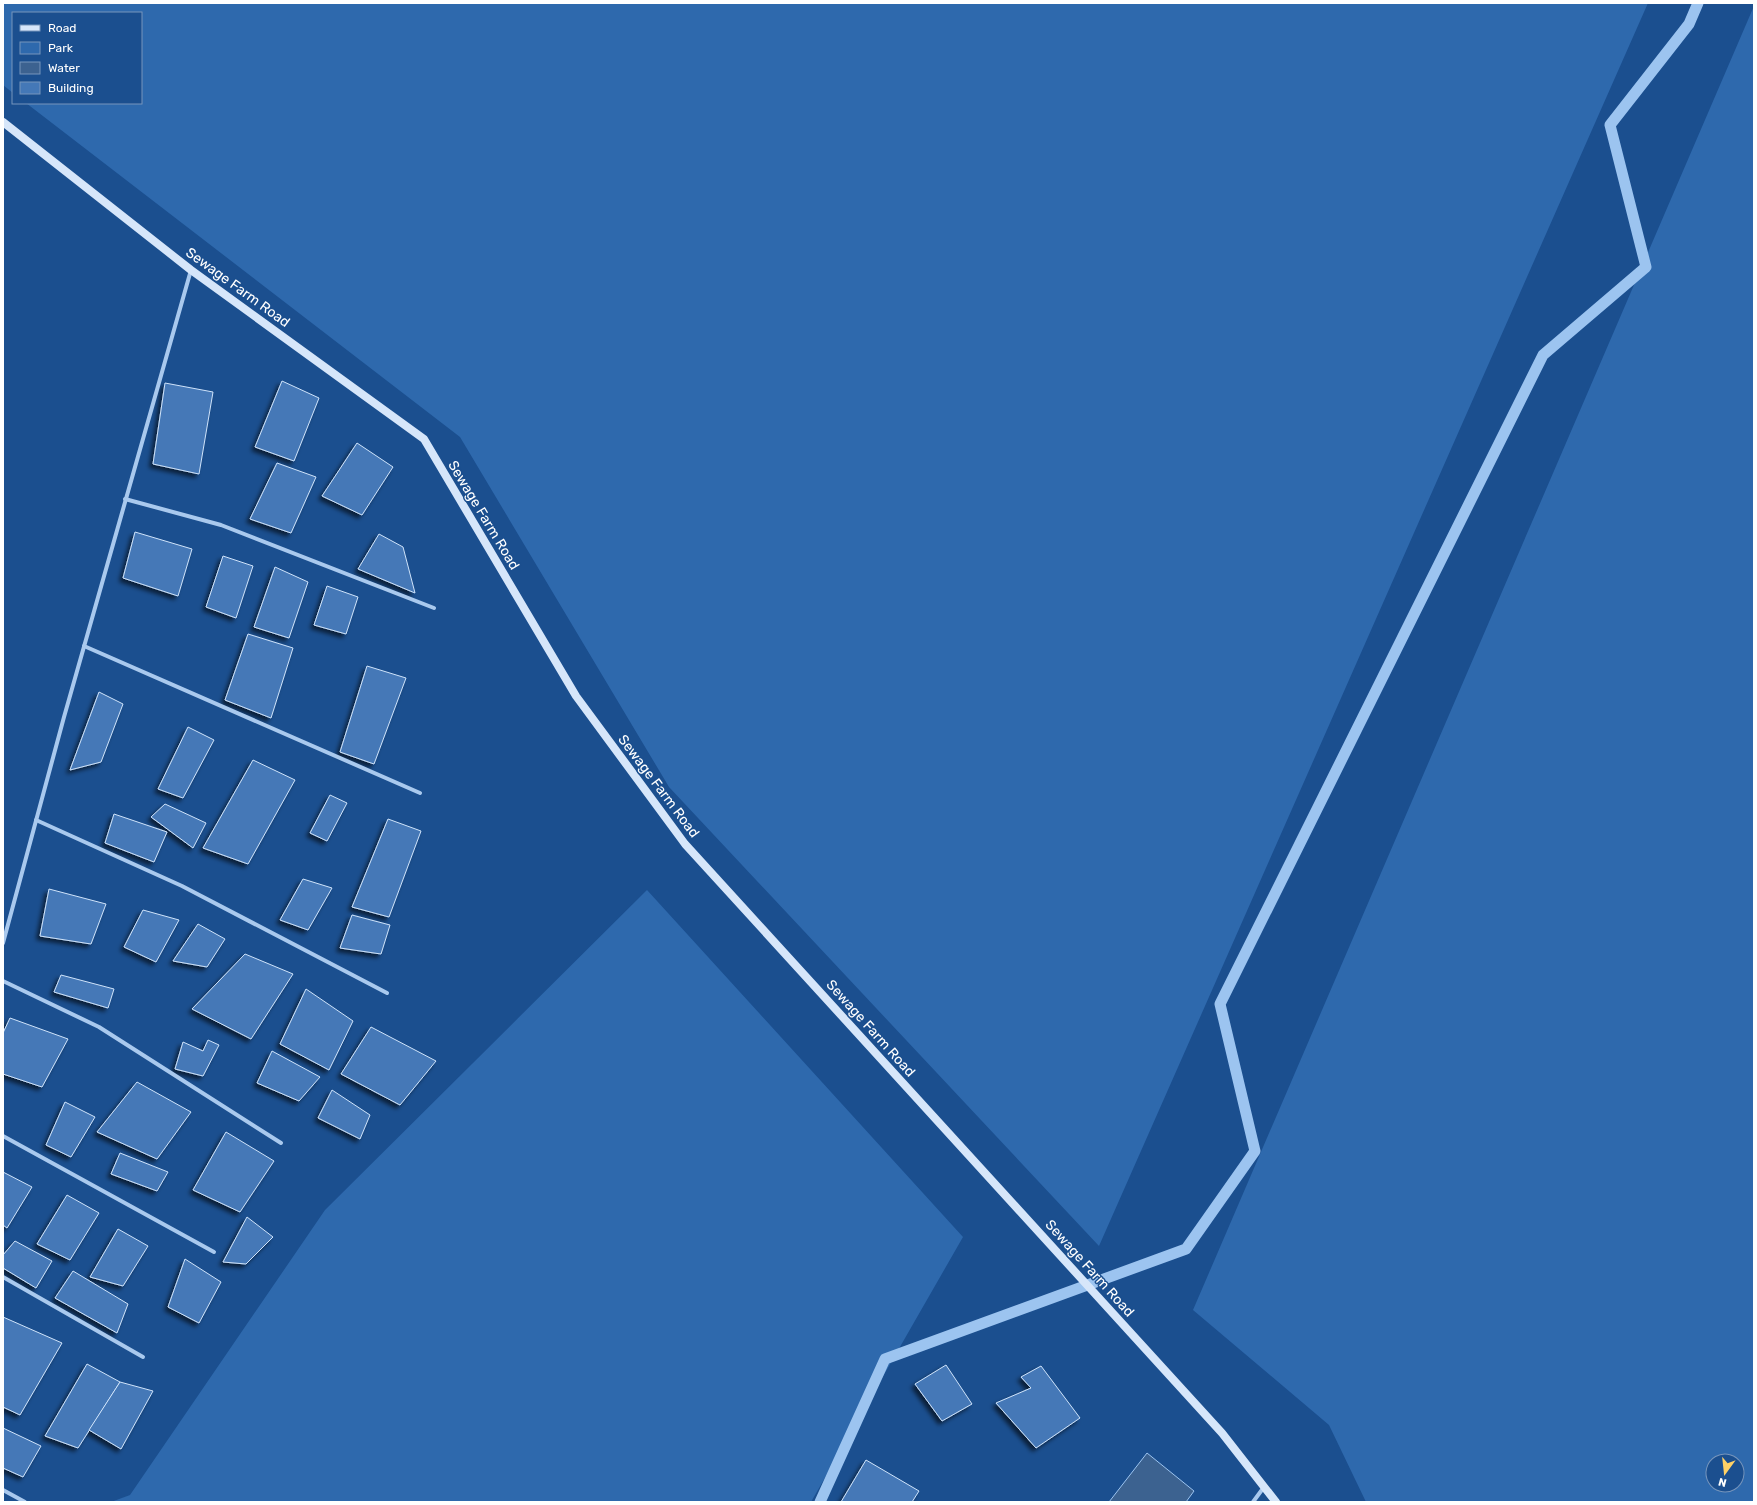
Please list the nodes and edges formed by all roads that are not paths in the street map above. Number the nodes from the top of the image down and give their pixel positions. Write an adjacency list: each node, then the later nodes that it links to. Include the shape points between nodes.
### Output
1 (3, 122): 2 (main road, Sewage Farm Road)
2 (191, 270): 3 (street); 16 (main road, Sewage Farm Road, via 424,439 576,696 685,844 1222,1433)
3 (126, 499): 4 (street, via 221,525); 5 (street)
4 (434, 608)
5 (84, 646): 6 (street); 7 (street)
6 (420, 793)
7 (36, 820): 8 (street); 10 (street, via 182,886)
8 (3, 943)
9 (3, 981): 12 (street, via 99,1027)
10 (387, 993)
11 (3, 1136): 13 (street)
12 (281, 1142)
13 (214, 1252)
14 (3, 1277): 15 (street)
15 (143, 1357)
16 (1264, 1487): 19 (street); 20 (main road, Sewage Farm Road)
17 (3, 1490): 18 (street)
18 (25, 1502)
19 (1253, 1502)
20 (1276, 1502)

